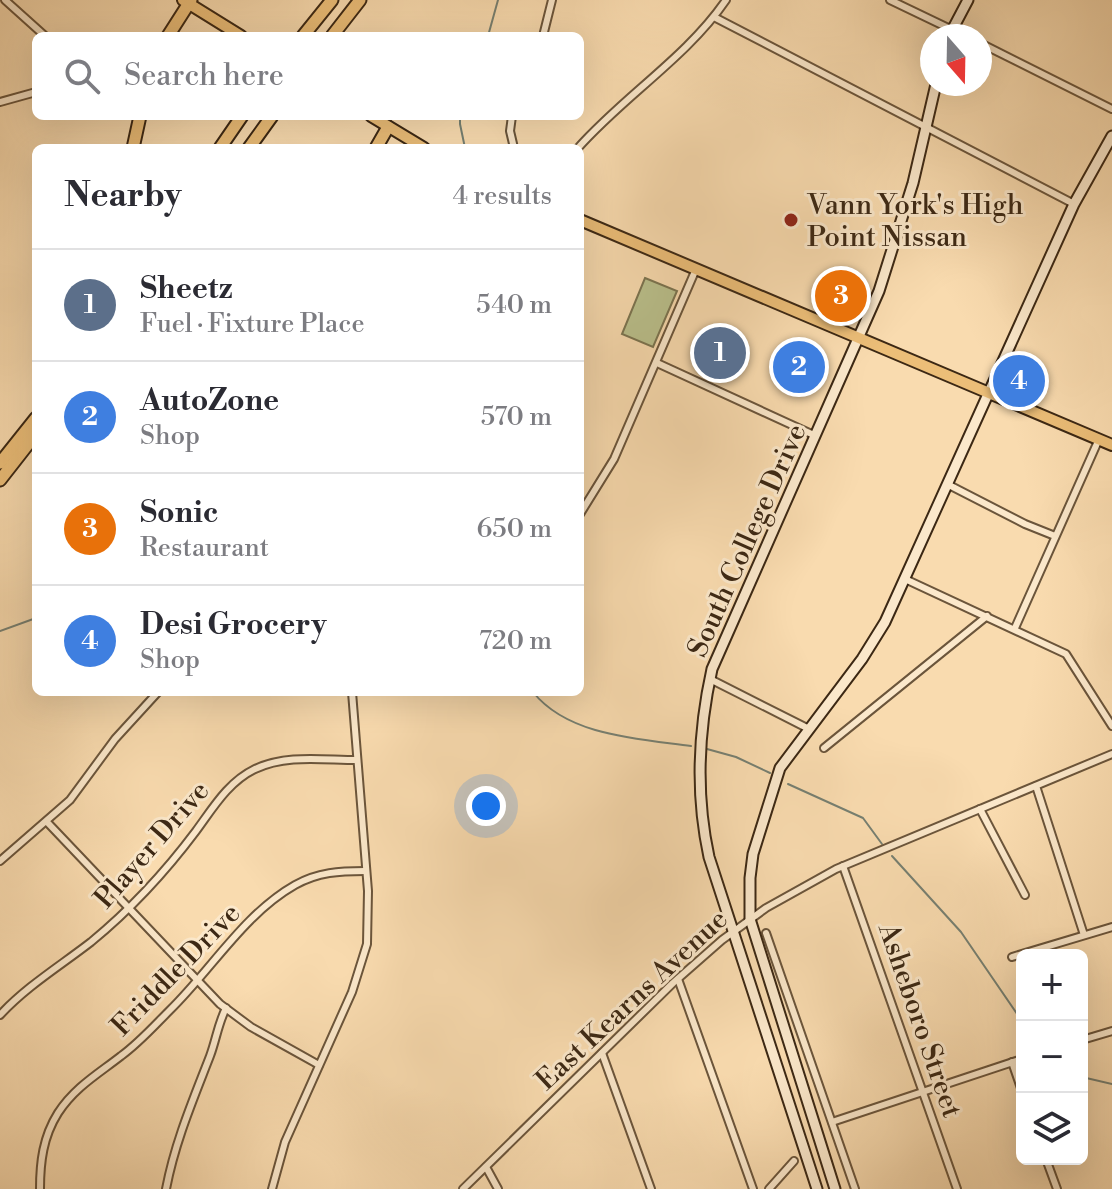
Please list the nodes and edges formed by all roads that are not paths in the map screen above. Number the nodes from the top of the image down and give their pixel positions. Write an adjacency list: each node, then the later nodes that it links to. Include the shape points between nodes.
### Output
1 (5, 0): 12 (street)
2 (332, 0): 15 (highway)
3 (360, 0): 16 (highway)
4 (552, 0): 17 (street)
5 (726, 0): 9 (street)
6 (890, 0): 10 (street)
7 (968, 0): 11 (main road)
8 (187, 1): 13 (highway); 14 (main road)
9 (714, 17): 29 (street); 37 (street)
10 (934, 24)
11 (955, 24)
12 (41, 32)
13 (170, 32)
14 (235, 32)
15 (306, 32)
16 (335, 32)
17 (544, 32)
18 (992, 49): 22 (street)
19 (32, 93): 21 (street)
20 (933, 96): 29 (main road, South College Drive)
21 (0, 102)
22 (1112, 109)
23 (139, 120): 31 (highway)
24 (239, 120): 32 (highway)
25 (269, 120): 33 (highway)
26 (377, 120): 28 (main road)
27 (511, 120): 36 (street)
28 (388, 127): 34 (highway); 35 (main road)
29 (925, 127): 38 (street); 41 (main road, South College Drive, via 896,239)
30 (1112, 136): 38 (main road)
31 (134, 144)
32 (223, 144)
33 (252, 144)
34 (378, 144)
35 (417, 144)
36 (513, 144)
37 (582, 144)
38 (1074, 204): 43 (main road)
39 (584, 222): 40 (main road)
40 (696, 269): 41 (main road); 42 (street)
41 (858, 338): 43 (main road); 45 (main road, South College Drive)
42 (657, 363): 45 (street); 52 (street, via 614,459)
43 (989, 391): 47 (main road); 51 (main road)
44 (32, 423): 49 (highway)
45 (816, 436): 57 (main road, South College Drive)
46 (32, 439): 50 (highway)
47 (1099, 439): 48 (main road); 53 (street)
48 (1112, 445)
49 (0, 463)
50 (0, 480)
51 (947, 484): 53 (street); 54 (main road)
52 (584, 508)
53 (1055, 536): 56 (street)
54 (905, 579): 55 (street); 61 (main road, via 862,659)
55 (987, 616): 56 (street); 62 (street)
56 (1015, 628): 60 (street, via 1066,654)
57 (710, 679): 61 (street); 75 (main road, South College Drive, via 699,753 702,822)
58 (154, 696): 67 (street)
59 (352, 696): 64 (street)
60 (1112, 726)
61 (809, 729): 73 (main road, via 780,768 767,804 753,854)
62 (824, 748)
63 (1112, 754): 65 (street, East Kearns Avenue)
64 (357, 760): 70 (street); 72 (street, Player Drive, via 288,759 242,776)
65 (1036, 786): 66 (street, East Kearns Avenue); 77 (street)
66 (980, 809): 69 (street, East Kearns Avenue); 71 (street)
67 (47, 822): 68 (street); 72 (street)
68 (0, 861)
69 (843, 866): 73 (street, East Kearns Avenue); 90 (street, Asheboro Street)
70 (365, 871): 80 (street, Friddle Drive, via 320,874 293,886 257,914); 88 (street, via 367,944)
71 (1025, 895)
72 (127, 907): 80 (street); 82 (street, Player Drive)
73 (750, 919): 75 (street, East Kearns Avenue); 104 (main road)
74 (1112, 927): 77 (street)
75 (732, 932): 79 (street, East Kearns Avenue); 103 (main road, South College Drive)
76 (766, 933): 91 (street)
77 (1084, 935): 78 (street)
78 (1012, 957)
79 (678, 979): 85 (street, East Kearns Avenue); 101 (street)
80 (197, 980): 81 (street); 95 (street, Friddle Drive, via 122,1056 70,1097 46,1138)
81 (226, 1008): 88 (street); 96 (street, via 177,1142)
82 (0, 1015)
83 (1111, 1033): 84 (street)
84 (1088, 1039)
85 (602, 1053): 94 (street, East Kearns Avenue); 100 (street)
86 (1016, 1061): 87 (street)
87 (1012, 1062): 89 (street); 90 (street)
88 (319, 1065): 97 (street, via 285,1142)
89 (1016, 1074)
90 (923, 1092): 91 (street); 106 (street, Asheboro Street)
91 (832, 1122): 105 (street)
92 (794, 1161): 102 (street)
93 (1048, 1165): 107 (street)
94 (486, 1167): 98 (street, East Kearns Avenue); 99 (street)
95 (40, 1189)
96 (166, 1189)
97 (272, 1189)
98 (463, 1189)
99 (498, 1189)
100 (651, 1189)
101 (753, 1189)
102 (769, 1189)
103 (817, 1189)
104 (835, 1189)
105 (855, 1189)
106 (957, 1189)
107 (1057, 1189)

